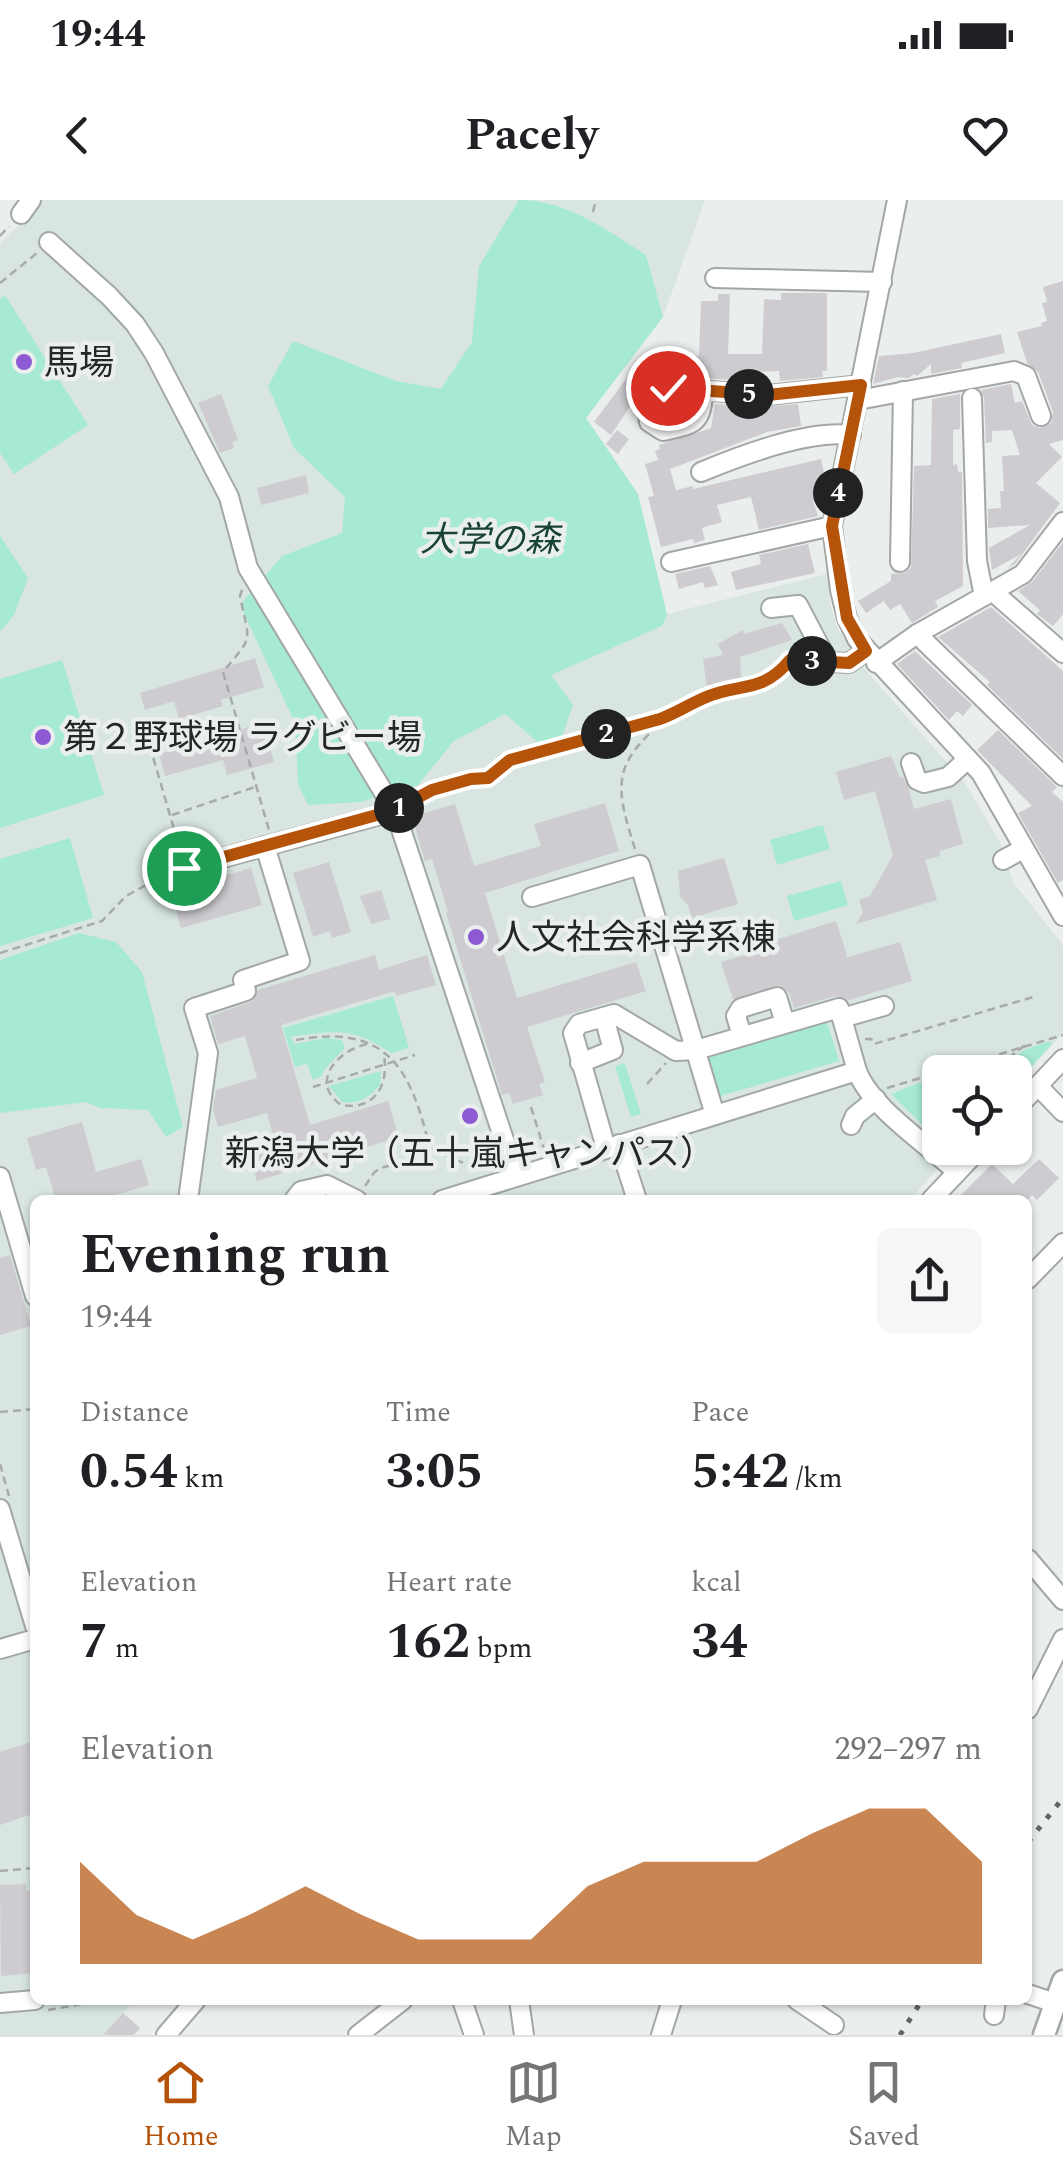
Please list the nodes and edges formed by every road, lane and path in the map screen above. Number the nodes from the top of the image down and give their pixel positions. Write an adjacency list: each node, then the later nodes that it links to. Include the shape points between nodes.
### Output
1 (596, 200): 3 (path)
2 (897, 200): 6 (street)
3 (593, 212)
4 (49, 242): 7 (path); 19 (street, via 109,296 154,353 229,497)
5 (715, 278): 6 (street)
6 (882, 282): 10 (street)
7 (0, 283)
8 (903, 391): 10 (street); 12 (street, via 1020,372); 18 (street)
9 (703, 392): 10 (street)
10 (860, 393): 13 (street)
11 (972, 398): 20 (street, via 977,561)
12 (1041, 416)
13 (851, 435): 14 (street, via 830,433); 16 (street)
14 (701, 472)
15 (1063, 522): 20 (street, via 1023,574)
16 (832, 526): 17 (street); 24 (street, via 847,618)
17 (670, 562)
18 (900, 562)
19 (248, 569): 28 (path, via 240,596 249,639 223,672); 33 (street)
20 (988, 594): 22 (street); 23 (street)
21 (771, 608): 26 (street, via 798,605)
22 (917, 634): 24 (street); 31 (street)
23 (1063, 653)
24 (871, 657): 26 (street); 29 (street)
25 (806, 661): 26 (street); 27 (path, via 790,660 765,683 704,698)
26 (828, 662)
27 (669, 716): 33 (path, via 510,760 488,778 432,790); 39 (path, via 634,750 619,789)
28 (238, 723): 32 (path); 34 (path, via 155,746)
29 (968, 759): 30 (street, via 948,776 924,783); 37 (street)
30 (911, 763)
31 (1063, 776)
32 (256, 786): 34 (path); 35 (path)
33 (395, 810): 36 (street); 83 (street)
34 (172, 815): 40 (path)
35 (267, 824)
36 (265, 846): 40 (street); 84 (street, via 300,960 243,980 246,991 194,1008 208,1053)
37 (1023, 849): 38 (street); 42 (street)
38 (1003, 860)
39 (640, 865): 41 (street); 55 (street)
40 (179, 869): 43 (path, via 126,896 102,921)
41 (532, 898)
42 (1061, 908)
43 (0, 953)
44 (1033, 997): 52 (path, via 874,1044 872,1038)
45 (884, 1006): 47 (street)
46 (604, 1016): 55 (street, via 614,1014); 62 (street, via 579,1024 573,1033); 62 (street, via 613,1050)
47 (842, 1018): 48 (street, via 838,1008); 64 (street)
48 (785, 1023): 50 (street); 50 (street, via 777,997 759,1002 736,1016)
49 (1062, 1035): 54 (path)
50 (742, 1036): 55 (street)
51 (296, 1040): 53 (path, via 326,1034)
52 (862, 1040)
53 (368, 1043): 56 (path); 66 (path, via 343,1054)
54 (1026, 1044): 58 (path); 59 (path)
55 (686, 1050): 67 (path); 74 (street)
56 (384, 1054): 61 (path); 63 (path)
57 (415, 1055): 61 (path)
58 (988, 1055)
59 (1012, 1055)
60 (1063, 1059): 69 (street)
61 (395, 1061): 63 (path); 77 (path, via 419,1102)
62 (580, 1063): 76 (street)
63 (386, 1064): 66 (path); 66 (path, via 379,1094 361,1105 341,1105)
64 (857, 1071): 71 (street); 74 (street)
65 (922, 1077): 71 (path)
66 (326, 1082): 68 (path)
67 (647, 1084)
68 (313, 1086)
69 (1038, 1086): 70 (street); 73 (street)
70 (1032, 1092)
71 (874, 1096): 75 (street); 81 (street)
72 (530, 1107): 78 (path, via 545,1154)
73 (1063, 1112)
74 (715, 1115): 76 (street)
75 (851, 1126)
76 (612, 1146): 83 (street); 89 (street)
77 (430, 1149): 79 (path, via 470,1166); 87 (path, via 408,1168 377,1170)
78 (554, 1151)
79 (483, 1162)
80 (964, 1165): 81 (street)
81 (957, 1172): 90 (street)
82 (0, 1176): 91 (street)
83 (516, 1176): 88 (street)
84 (189, 1195)
85 (297, 1195): 86 (street, via 328,1185)
86 (347, 1195)
87 (360, 1195)
88 (457, 1195)
89 (634, 1195)
90 (936, 1195)
91 (26, 1234): 93 (street)
92 (1063, 1243): 94 (street)
93 (30, 1262)
94 (1032, 1274)
95 (30, 1409): 96 (path)
96 (0, 1412)
97 (0, 1510): 100 (street)
98 (1032, 1563): 99 (street)
99 (1063, 1600)
100 (30, 1609)
101 (1063, 1639): 104 (street)
102 (30, 1640): 103 (street)
103 (0, 1648)
104 (1032, 1701)
105 (30, 1868): 106 (path)
106 (0, 1871)
107 (1063, 1982): 110 (main road)
108 (1032, 1995): 110 (street)
109 (0, 2002): 111 (street)
110 (1055, 2003): 126 (main road)
111 (30, 2004)
112 (192, 2005): 120 (street)
113 (396, 2005): 118 (street)
114 (464, 2005): 123 (street)
115 (520, 2005): 124 (street)
116 (671, 2005): 125 (street)
117 (804, 2005): 119 (street)
118 (375, 2022): 121 (street); 122 (street)
119 (834, 2025)
120 (166, 2035)
121 (358, 2035)
122 (392, 2035)
123 (474, 2035)
124 (524, 2035)
125 (662, 2035)
126 (1044, 2035)

